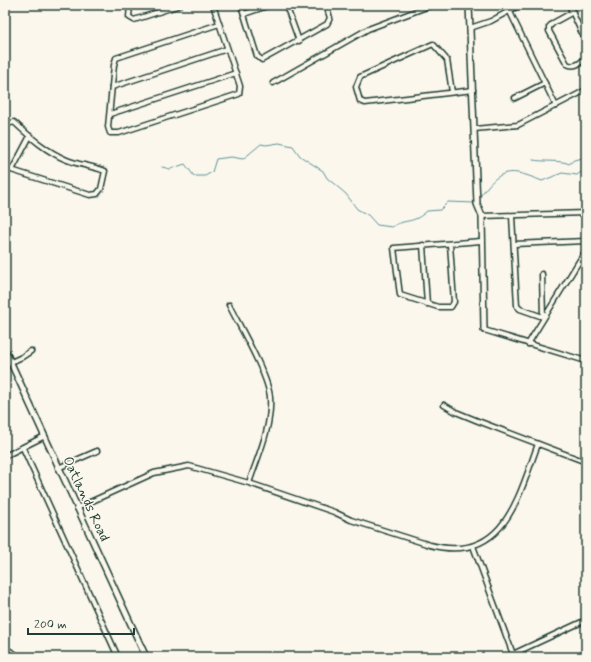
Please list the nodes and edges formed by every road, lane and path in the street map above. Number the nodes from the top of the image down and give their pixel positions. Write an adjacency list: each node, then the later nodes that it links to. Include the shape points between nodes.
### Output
1 (130, 5): 2 (street, via 129,17 134,20)
2 (180, 5)
3 (213, 5): 15 (street)
4 (241, 5): 14 (street)
5 (270, 5): 14 (street)
6 (286, 5): 17 (street)
7 (326, 5): 17 (street, via 329,23)
8 (432, 5): 22 (street, via 368,29)
9 (469, 5): 16 (street)
10 (520, 5): 12 (street)
11 (569, 5): 13 (street)
12 (509, 10): 16 (street); 23 (street)
13 (573, 12): 18 (street); 20 (street, via 553,23 549,31 566,64 578,64)
14 (244, 14): 17 (street, via 260,60)
15 (219, 24): 19 (street); 24 (street, via 117,57)
16 (470, 28): 25 (street)
17 (299, 41)
18 (586, 42)
19 (227, 49): 21 (street); 24 (street)
20 (586, 57)
21 (236, 73): 30 (street); 30 (street, via 241,90 234,97 116,134 109,132)
22 (273, 83)
23 (545, 83): 28 (street); 29 (street)
24 (112, 87): 30 (street)
25 (473, 90): 27 (street); 32 (street)
26 (586, 90): 29 (street)
27 (452, 92): 27 (street, via 365,103 360,101 356,86 360,77 433,44 447,60)
28 (514, 98)
29 (556, 106): 32 (street, via 518,125)
30 (110, 114)
31 (5, 125): 33 (street, via 14,122)
32 (474, 129): 37 (street, via 476,204)
33 (30, 136): 35 (street); 35 (street, via 67,160 105,171 102,189 97,194 90,195)
34 (5, 168): 35 (street)
35 (12, 170)
36 (586, 213): 38 (street)
37 (482, 216): 38 (street); 40 (street)
38 (512, 216): 42 (street)
39 (586, 241): 42 (street)
40 (481, 242): 41 (street); 49 (street)
41 (450, 244): 43 (street); 46 (street, via 453,304 449,308)
42 (514, 244): 48 (street, via 517,306)
43 (422, 245): 46 (street); 46 (street, via 394,248 398,292)
44 (586, 250): 48 (street)
45 (542, 274): 48 (street)
46 (427, 304)
47 (229, 305): 63 (street, via 270,396 266,433)
48 (543, 317): 50 (street)
49 (484, 330): 50 (street)
50 (528, 344): 53 (street)
51 (5, 350): 54 (street, Oatlands Road)
52 (31, 351): 54 (street)
53 (586, 361)
54 (11, 362): 56 (street, Oatlands Road)
55 (444, 404): 57 (street, via 456,412)
56 (45, 436): 58 (street); 62 (street, Oatlands Road)
57 (538, 444): 61 (street); 65 (street, via 519,497 506,523 490,537)
58 (23, 448): 60 (street); 70 (street)
59 (96, 451): 62 (street)
60 (5, 456)
61 (586, 462)
62 (58, 468): 64 (street, Oatlands Road)
63 (249, 483): 64 (street, via 196,467 182,467 154,473); 65 (street, via 430,545 452,549)
64 (77, 508): 71 (street, Oatlands Road)
65 (473, 546): 68 (street)
66 (586, 620): 68 (street)
67 (5, 648): 69 (street)
68 (514, 656)
69 (20, 657)
70 (118, 657)
71 (146, 657)

